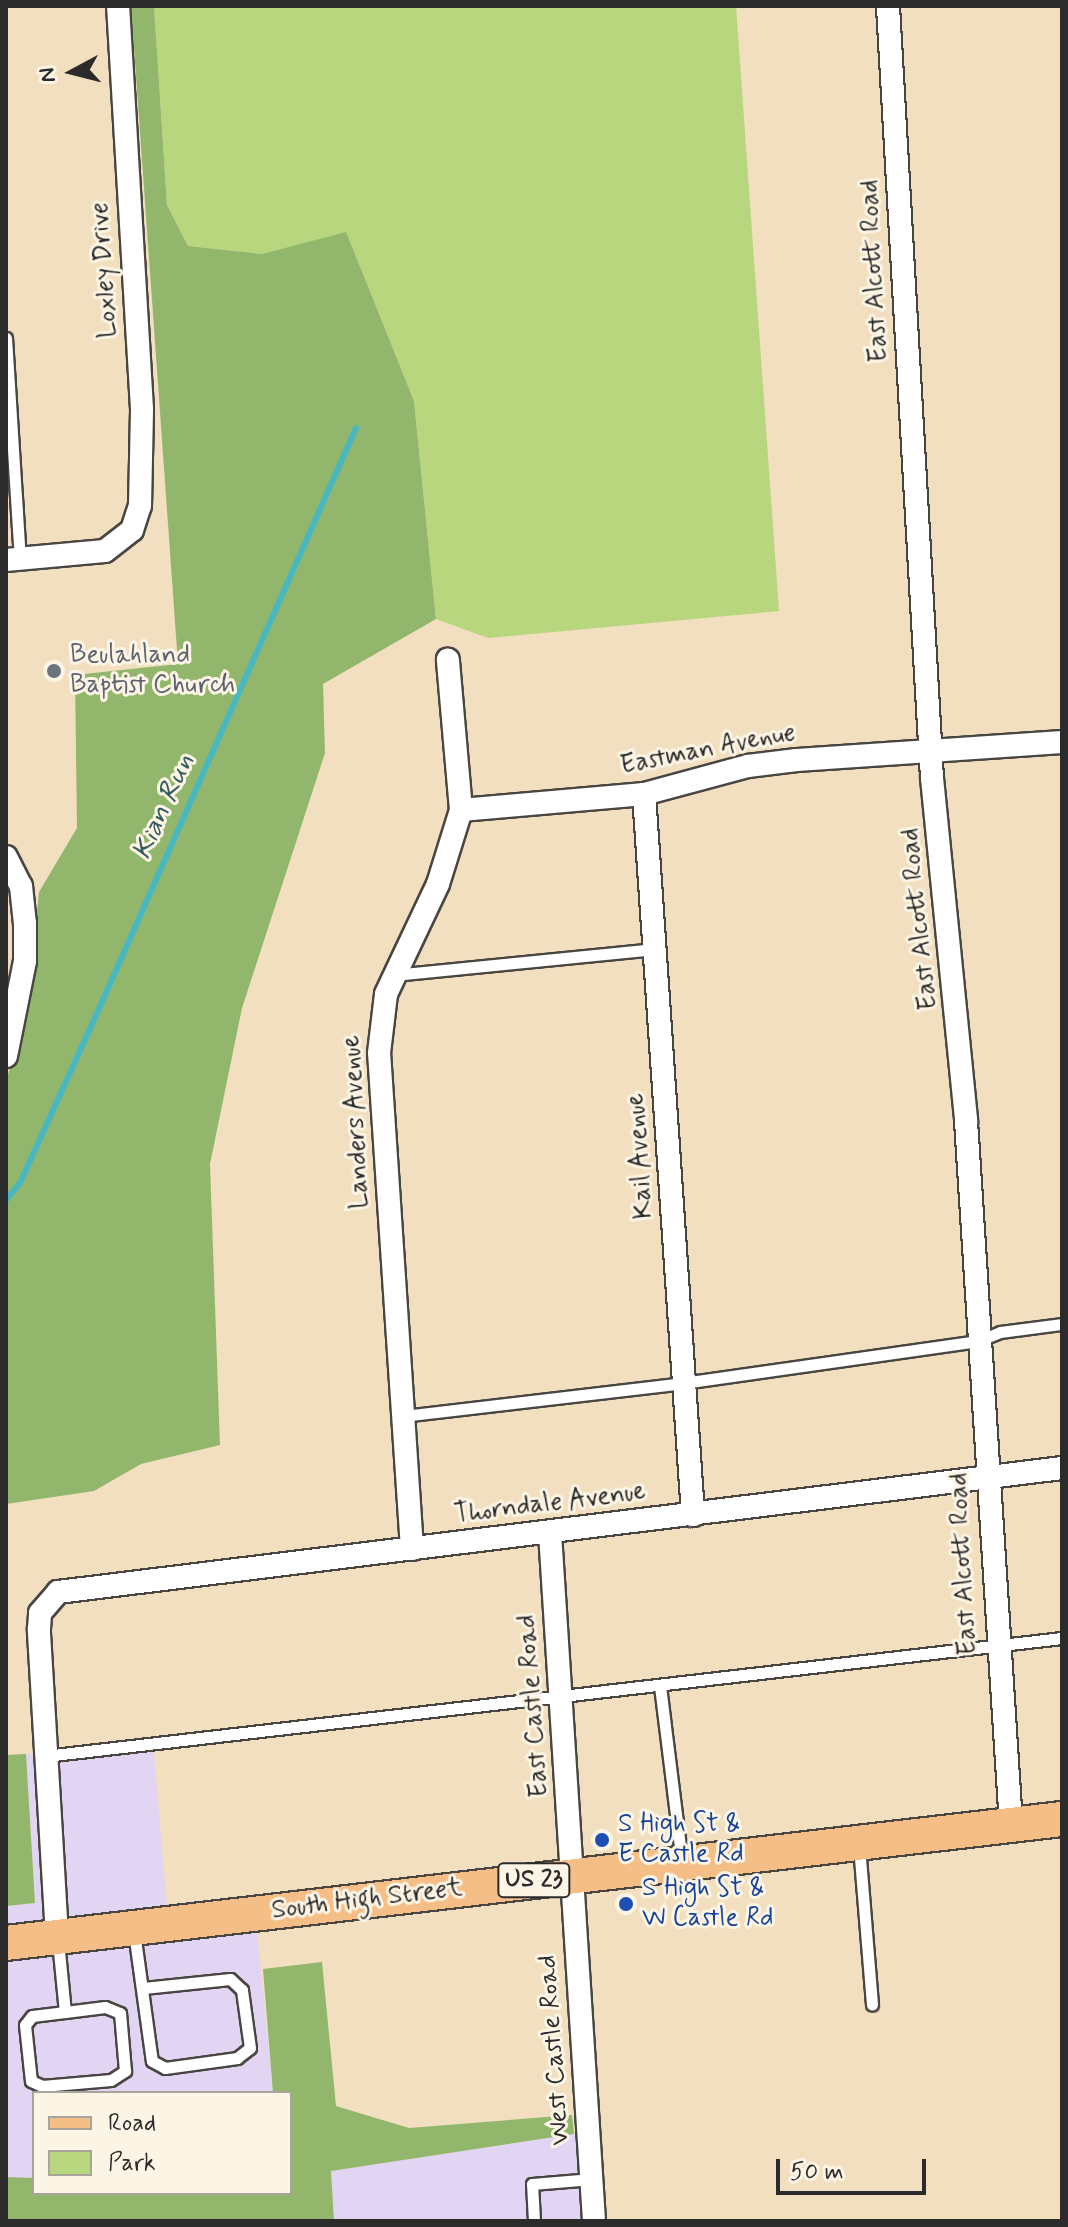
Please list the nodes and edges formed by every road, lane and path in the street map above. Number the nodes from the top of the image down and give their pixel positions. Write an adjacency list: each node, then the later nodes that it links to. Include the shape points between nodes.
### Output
1 (118, 6): 4 (street, Loxley Drive, via 143,482 132,530 105,551)
2 (888, 6): 7 (street, East Alcott Road)
3 (6, 338): 4 (lane)
4 (13, 559)
5 (448, 660): 9 (street, Landers Avenue)
6 (1062, 742): 7 (street, Eastman Avenue)
7 (931, 751): 8 (street, Eastman Avenue, via 748,766); 15 (street, East Alcott Road, via 954,967)
8 (644, 794): 9 (street, Eastman Avenue); 11 (street, Kail Avenue)
9 (461, 810): 12 (street, Landers Avenue, via 438,884)
10 (6, 857): 13 (street, via 21,886 25,961)
11 (656, 949): 12 (lane); 16 (street, Kail Avenue)
12 (393, 975): 17 (street, Landers Avenue, via 381,1011 379,1053)
13 (6, 1056)
14 (1062, 1324): 15 (lane, via 1000,1332)
15 (978, 1341): 16 (lane); 19 (street, East Alcott Road)
16 (683, 1383): 17 (lane); 20 (street, Kail Avenue)
17 (403, 1416): 22 (street, Landers Avenue)
18 (1062, 1468): 19 (street, Thorndale Avenue)
19 (987, 1478): 20 (street, Thorndale Avenue); 24 (street, East Alcott Road)
20 (693, 1515): 21 (street, Thorndale Avenue)
21 (550, 1533): 22 (street, Thorndale Avenue); 26 (street, East Castle Road)
22 (412, 1549): 27 (street, Thorndale Avenue, via 70,1589 48,1600 39,1629)
23 (1062, 1638): 24 (lane)
24 (997, 1646): 25 (lane); 29 (street, East Alcott Road)
25 (660, 1686): 26 (lane); 31 (lane)
26 (562, 1697): 27 (lane); 32 (street, East Castle Road)
27 (45, 1756): 34 (street)
28 (1062, 1819): 29 (main road, South High Street / US 23)
29 (1011, 1825): 30 (main road, South High Street / US 23)
30 (858, 1842): 31 (main road, South High Street / US 23); 37 (lane)
31 (682, 1862): 32 (main road, South High Street / US 23)
32 (573, 1875): 33 (main road, South High Street / US 23); 39 (street, West Castle Road)
33 (133, 1927): 34 (main road, South High Street / US 23); 36 (lane)
34 (57, 1936): 35 (main road, South High Street / US 23); 38 (lane)
35 (6, 1943)
36 (143, 1988): 36 (lane, via 152,2061 165,2068 237,2058 250,2048 242,1990 230,1979)
37 (872, 2004)
38 (65, 2012): 38 (lane, via 32,2016 25,2025 31,2081 42,2086 111,2080 125,2071 120,2013 105,2007)
39 (592, 2179): 40 (lane, via 532,2184); 41 (street, West Castle Road)
40 (534, 2221)
41 (594, 2221)

